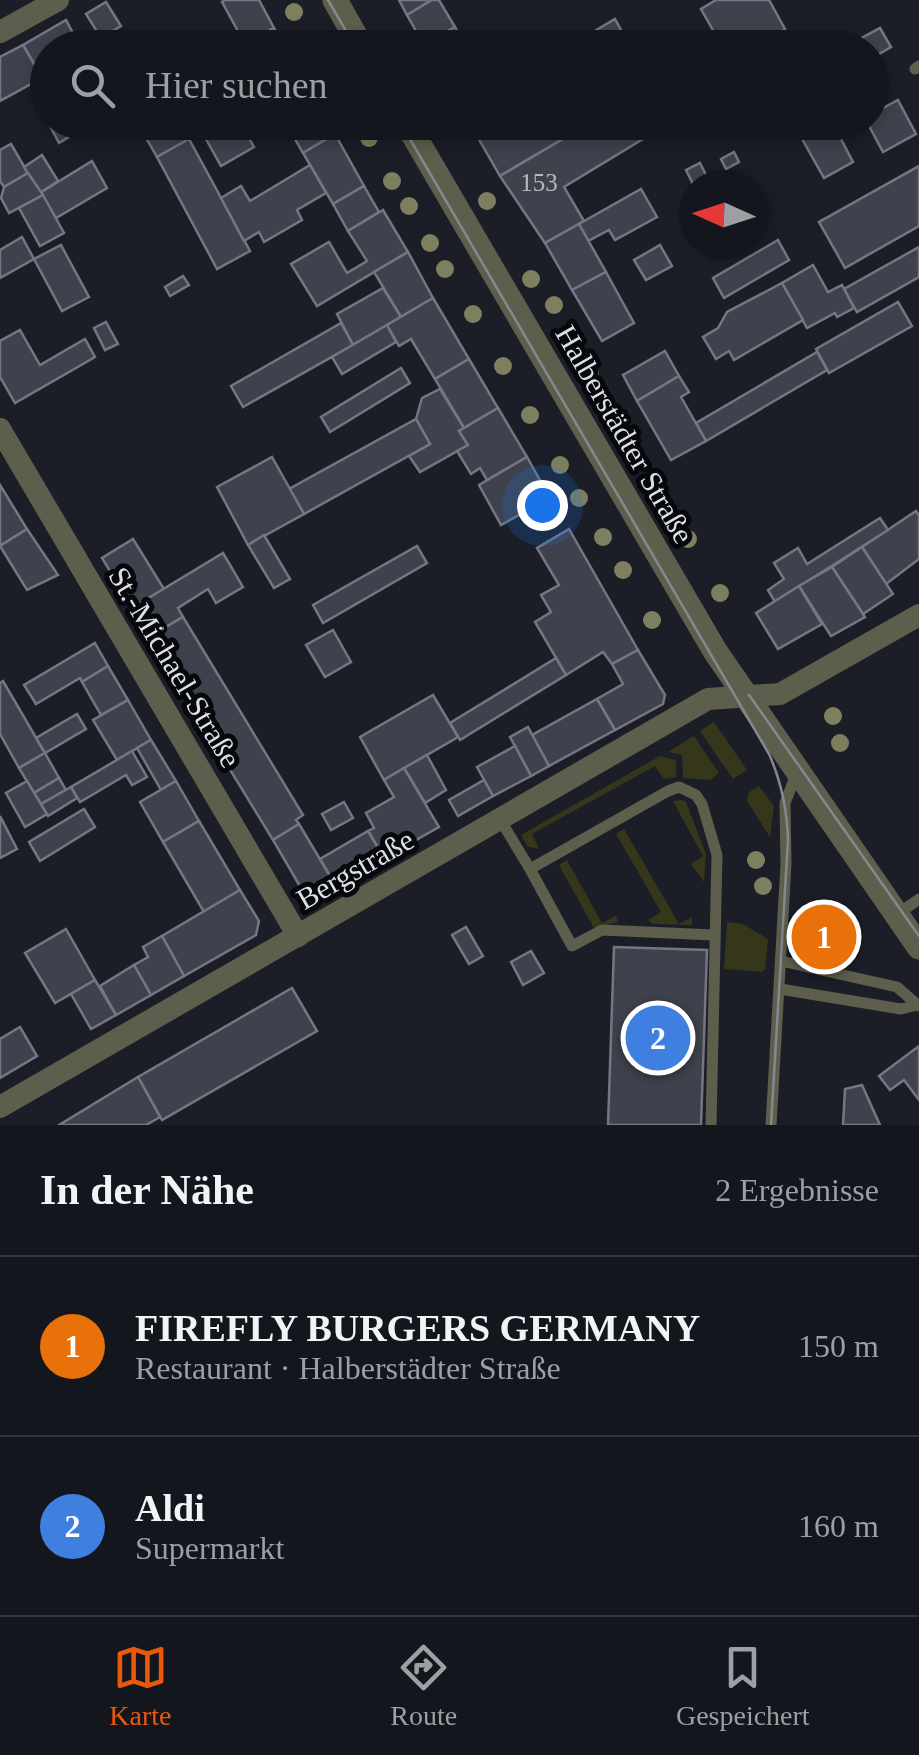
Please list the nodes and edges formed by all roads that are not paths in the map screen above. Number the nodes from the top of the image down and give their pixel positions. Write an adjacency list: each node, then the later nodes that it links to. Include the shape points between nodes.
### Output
1 (58, 0): 4 (street)
2 (335, 0): 3 (street)
3 (352, 30)
4 (0, 32)
5 (417, 140): 8 (street, Halberstädter Straße)
6 (0, 430): 15 (street, St.-Michael-Straße)
7 (919, 615): 8 (street, Bergstraße, via 780,694)
8 (742, 694): 9 (street, Halberstädter Straße); 10 (street, Bergstraße, via 708,700)
9 (797, 772): 13 (street, Halberstädter Straße); 17 (lane, via 786,804)
10 (501, 821): 11 (lane); 15 (street, Bergstraße)
11 (530, 870): 14 (lane, via 572,946 602,930); 14 (lane, via 668,790 684,788 702,804 718,855)
12 (919, 899): 13 (lane)
13 (896, 914): 16 (street, Halberstädter Straße)
14 (714, 935): 21 (lane)
15 (298, 936): 20 (street, Bergstraße)
16 (919, 946)
17 (781, 961): 18 (lane); 19 (lane, via 897,986)
18 (780, 989): 19 (lane, via 901,1010); 22 (lane)
19 (918, 1006)
20 (0, 1107)
21 (711, 1125)
22 (771, 1125)

